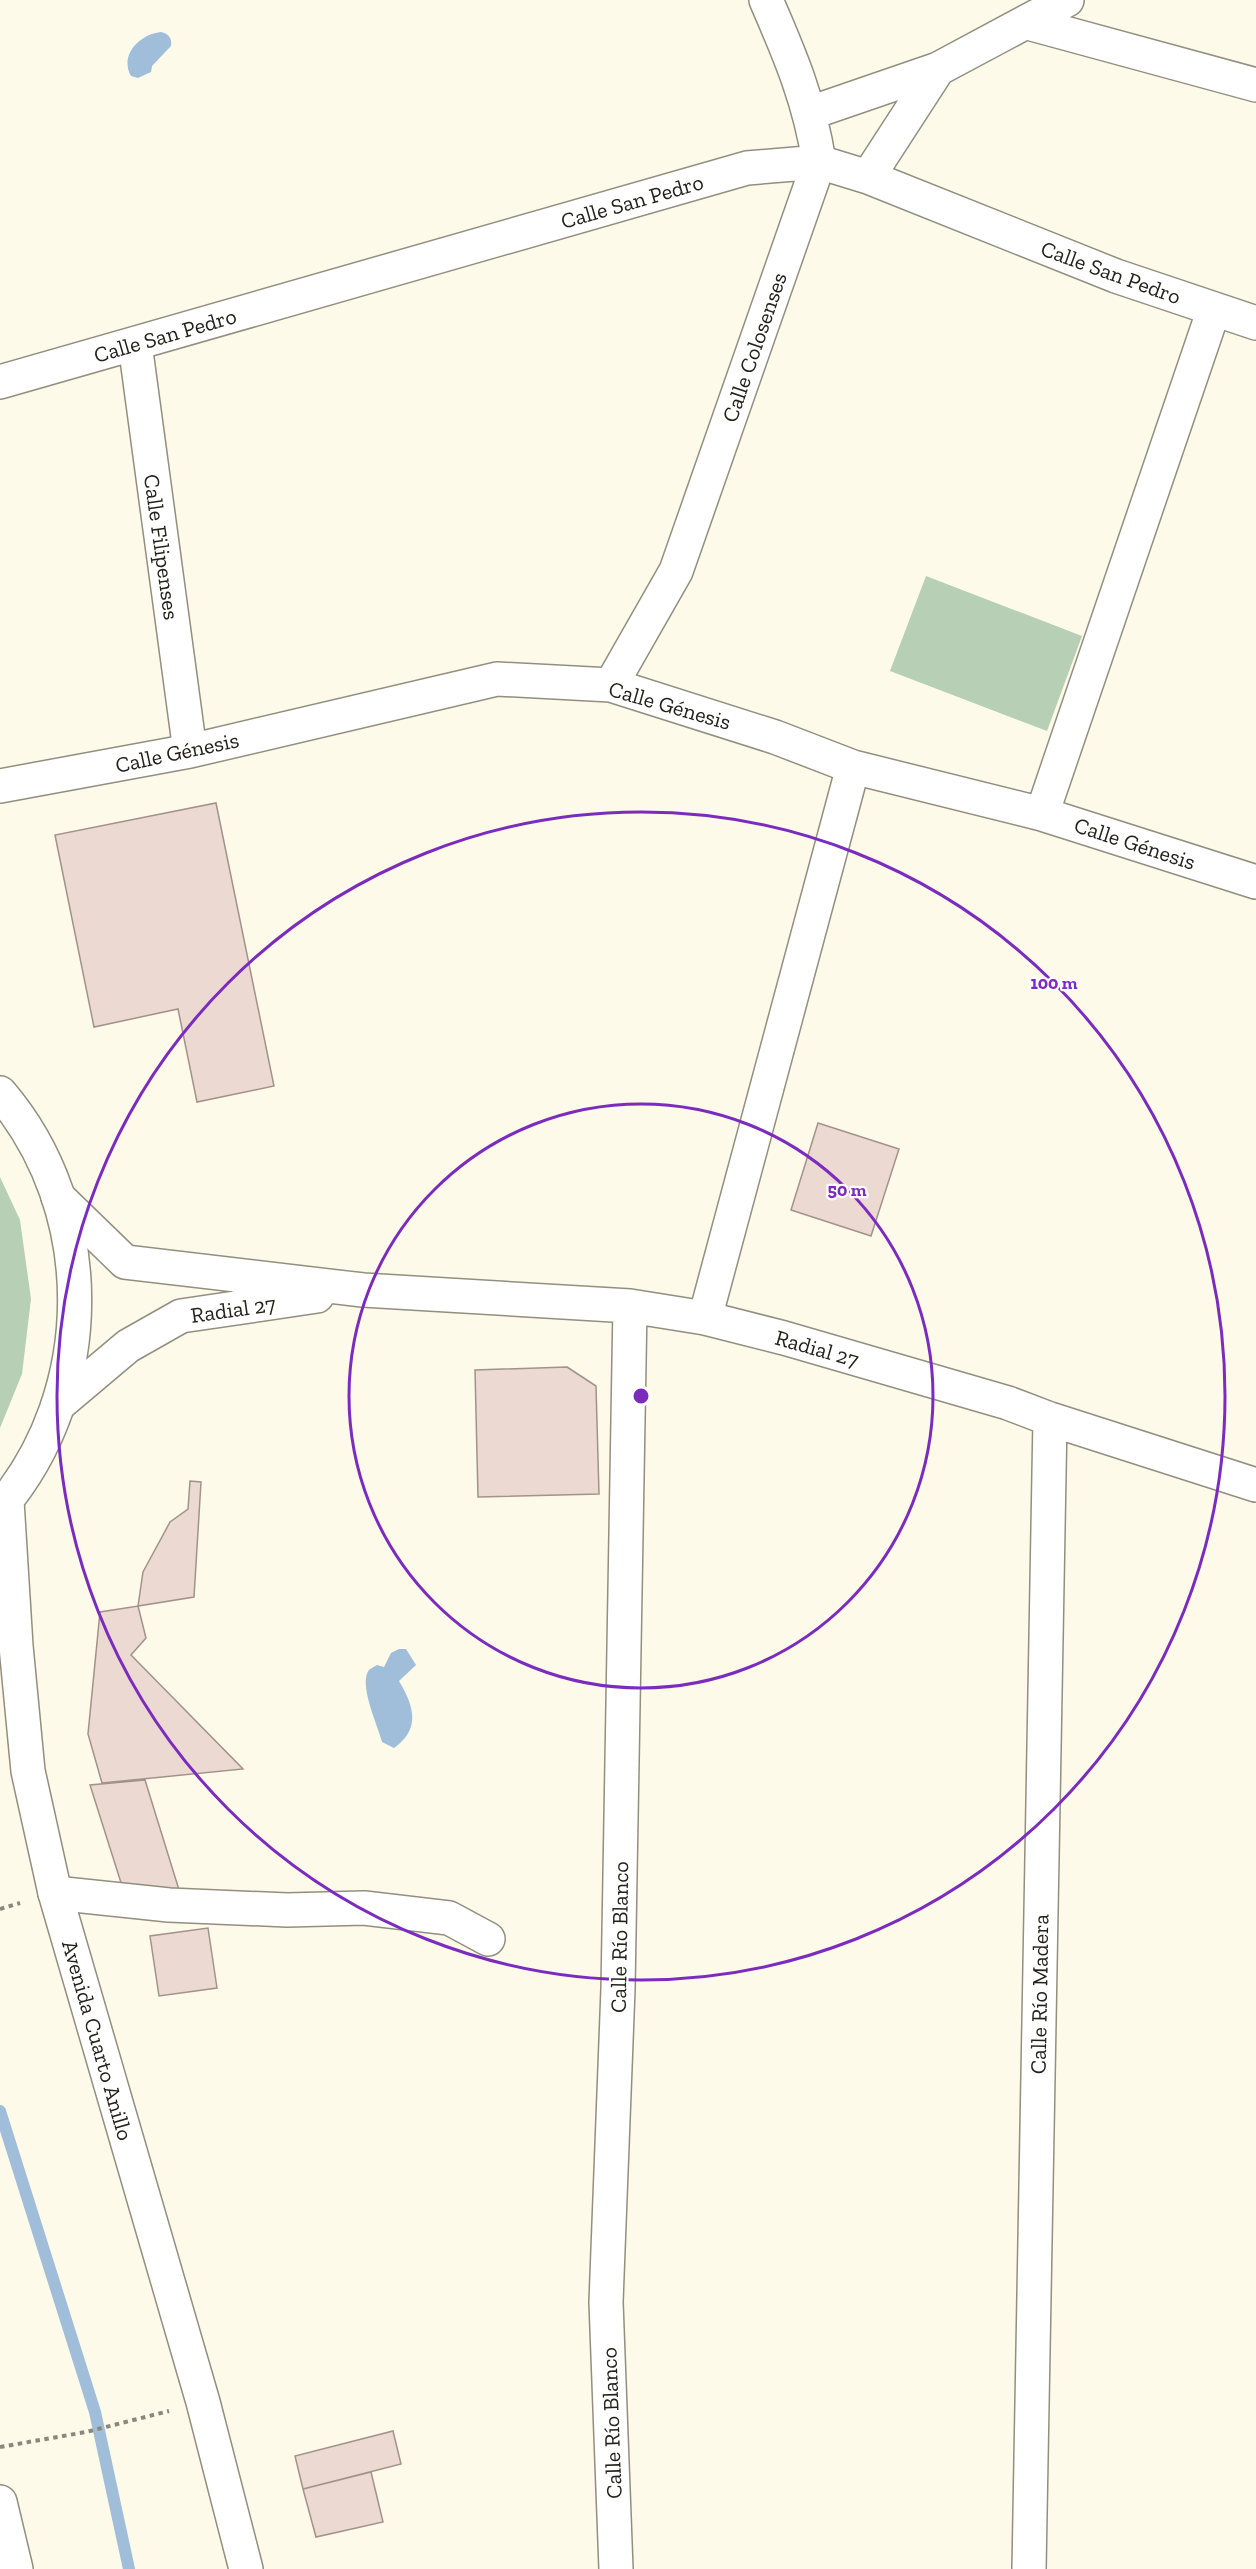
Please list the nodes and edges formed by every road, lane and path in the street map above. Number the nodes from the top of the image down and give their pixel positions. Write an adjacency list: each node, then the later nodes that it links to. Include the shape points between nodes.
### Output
1 (766, 0): 6 (main road, Calle Colosenses)
2 (1067, 0): 3 (main road)
3 (1028, 23): 4 (main road); 5 (main road)
4 (938, 69): 6 (main road); 8 (main road)
5 (1256, 85)
6 (810, 113): 7 (main road, Calle Colosenses)
7 (819, 162): 8 (main road, Calle San Pedro); 11 (main road, Calle San Pedro, via 747,168); 13 (main road, Calle Colosenses, via 676,571)
8 (868, 177): 9 (main road, Calle San Pedro, via 1116,276)
9 (1214, 309): 10 (main road, Calle San Pedro); 17 (main road)
10 (1256, 323)
11 (135, 344): 12 (main road, Calle San Pedro); 14 (main road, Calle Filipenses)
12 (0, 382)
13 (611, 685): 14 (main road, Calle Génesis, via 497,679); 15 (main road, Calle Génesis, via 775,737)
14 (190, 750): 16 (main road, Calle Génesis)
15 (852, 767): 17 (main road, Calle Génesis); 23 (main road)
16 (0, 786)
17 (1042, 814): 18 (main road, Calle Génesis)
18 (1256, 882)
19 (0, 1093): 20 (main road, via 34,1142)
20 (58, 1197): 21 (main road, Radial 27, via 125,1262); 24 (main road, via 71,1248 75,1301 71,1353)
21 (363, 1290): 22 (main road, Radial 27); 24 (main road, Radial 27, via 181,1316 128,1346)
22 (630, 1305): 23 (main road, Radial 27); 37 (main road, Calle Río Blanco, via 618,1977 606,2302)
23 (705, 1318): 25 (main road, Radial 27, via 784,1338)
24 (58, 1405): 27 (main road, via 36,1455)
25 (1050, 1419): 26 (main road, Radial 27); 38 (main road, Calle Río Madera)
26 (1256, 1485)
27 (3, 1504): 28 (main road, Avenida Cuarto Anillo, via 28,1771)
28 (55, 1893): 31 (main road, via 169,1905 287,1910 364,1908 449,1918); 36 (main road, Avenida Cuarto Anillo, via 203,2402)
29 (16, 1904): 30 (path)
30 (0, 1909)
31 (488, 1939)
32 (135, 2420): 33 (path)
33 (0, 2447)
34 (0, 2502): 35 (main road)
35 (16, 2569)
36 (246, 2569)
37 (616, 2569)
38 (1029, 2569)

